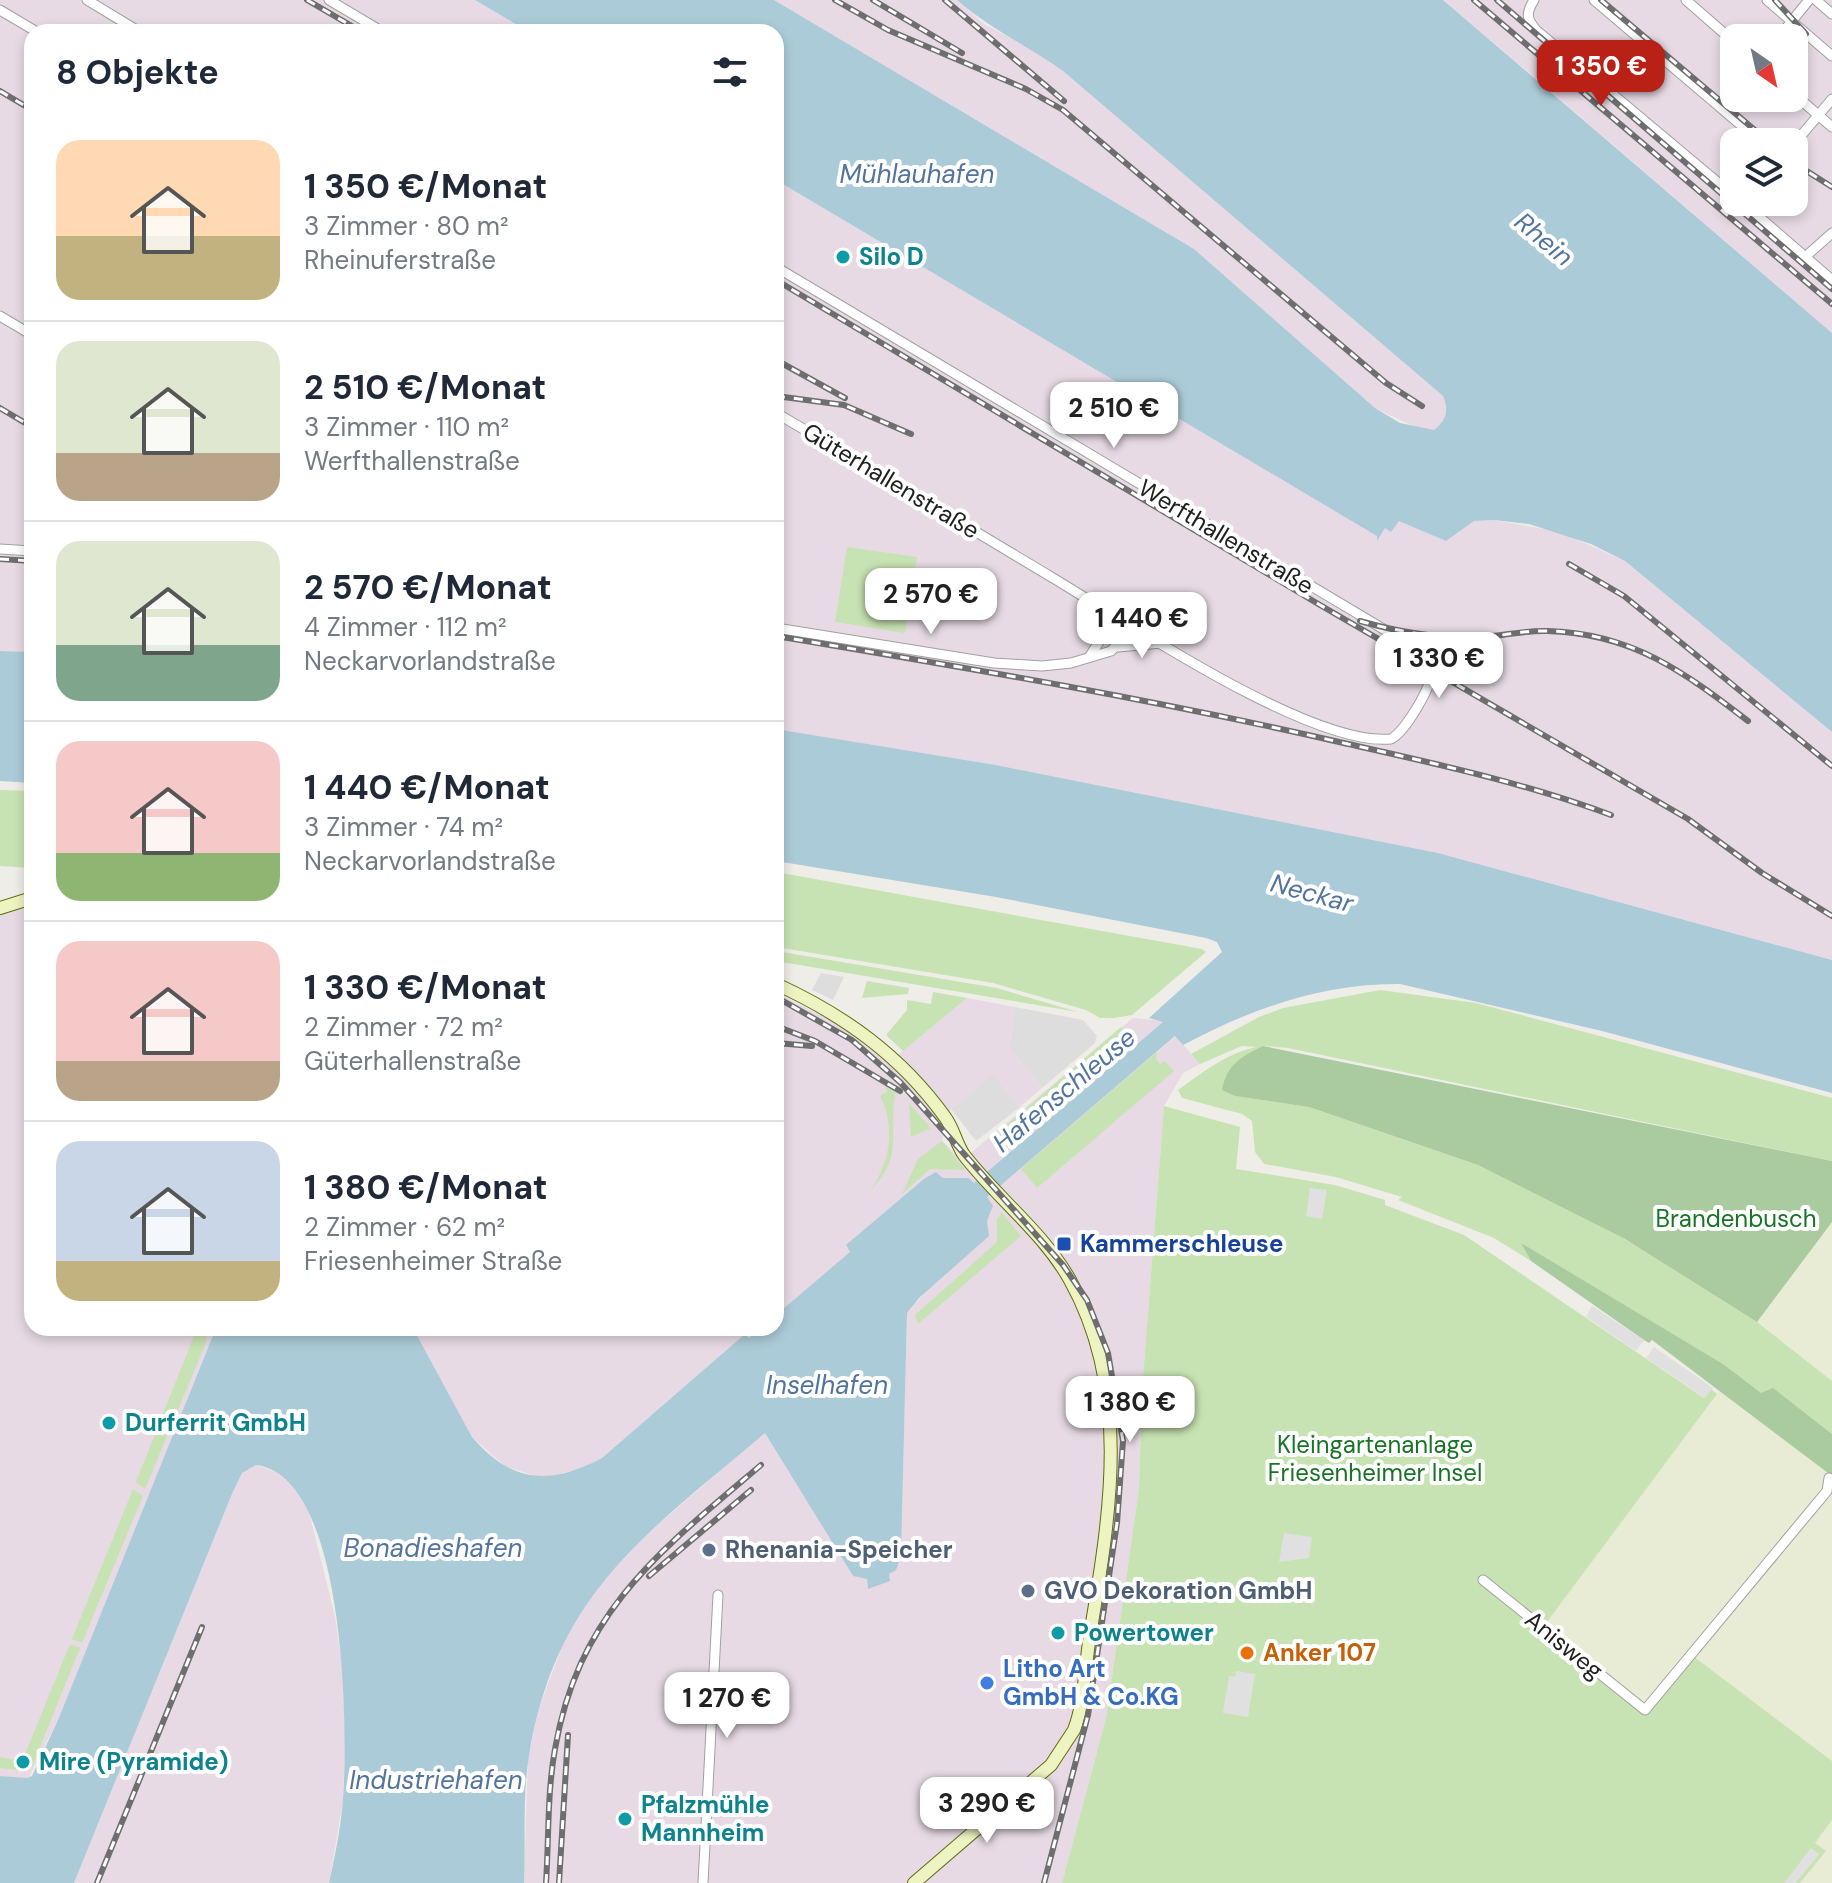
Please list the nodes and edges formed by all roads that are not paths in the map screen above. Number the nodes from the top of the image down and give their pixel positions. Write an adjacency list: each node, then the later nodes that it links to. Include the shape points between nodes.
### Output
1 (87, 0): 13 (street)
2 (329, 0): 14 (street)
3 (1534, 0): 24 (street, via 1527,12 1536,30)
4 (1594, 0): 22 (street)
5 (1686, 0): 16 (street)
6 (1767, 0): 11 (street)
7 (1809, 0): 11 (street)
8 (1816, 0): 10 (street)
9 (0, 10): 12 (street)
10 (1832, 14)
11 (1792, 21): 15 (street); 17 (street)
12 (24, 24)
13 (127, 24)
14 (370, 24)
15 (1790, 24)
16 (1720, 30)
17 (1832, 56)
18 (1832, 99): 20 (street)
19 (1808, 106): 20 (street)
20 (1819, 115): 21 (street); 23 (street)
21 (1832, 127)
22 (1745, 128)
23 (1808, 128)
24 (1720, 185)
25 (1758, 216): 27 (street)
26 (1832, 233): 27 (street)
27 (1805, 257): 29 (street)
28 (784, 272): 41 (street, Werfthallenstraße)
29 (1832, 280)
30 (0, 316): 31 (street)
31 (24, 330)
32 (784, 418): 35 (street, Güterhallenstraße)
33 (0, 549): 34 (street)
34 (24, 550)
35 (1116, 615): 36 (street, Güterhallenstraße); 40 (street)
36 (1127, 622): 38 (street, Güterhallenstraße); 39 (street)
37 (784, 629): 40 (street, via 994,663 1042,666)
38 (1161, 643): 39 (street); 41 (street, Güterhallenstraße, via 1294,715 1384,740 1399,734 1432,680)
39 (1118, 647): 40 (street)
40 (1089, 656)
41 (1429, 659)
42 (24, 894): 44 (street)
43 (24, 899): 45 (street)
44 (0, 900)
45 (0, 908)
46 (784, 988): 51 (street, via 836,1014 890,1055 945,1116 970,1162 1043,1241 1069,1278 1092,1330 1108,1390 1113,1463 1074,1730 1051,1765)
47 (1829, 1478): 48 (street, Anisweg, via 1827,1491 1645,1710)
48 (1483, 1580)
49 (718, 1595): 50 (street)
50 (703, 1883)
51 (914, 1883)

